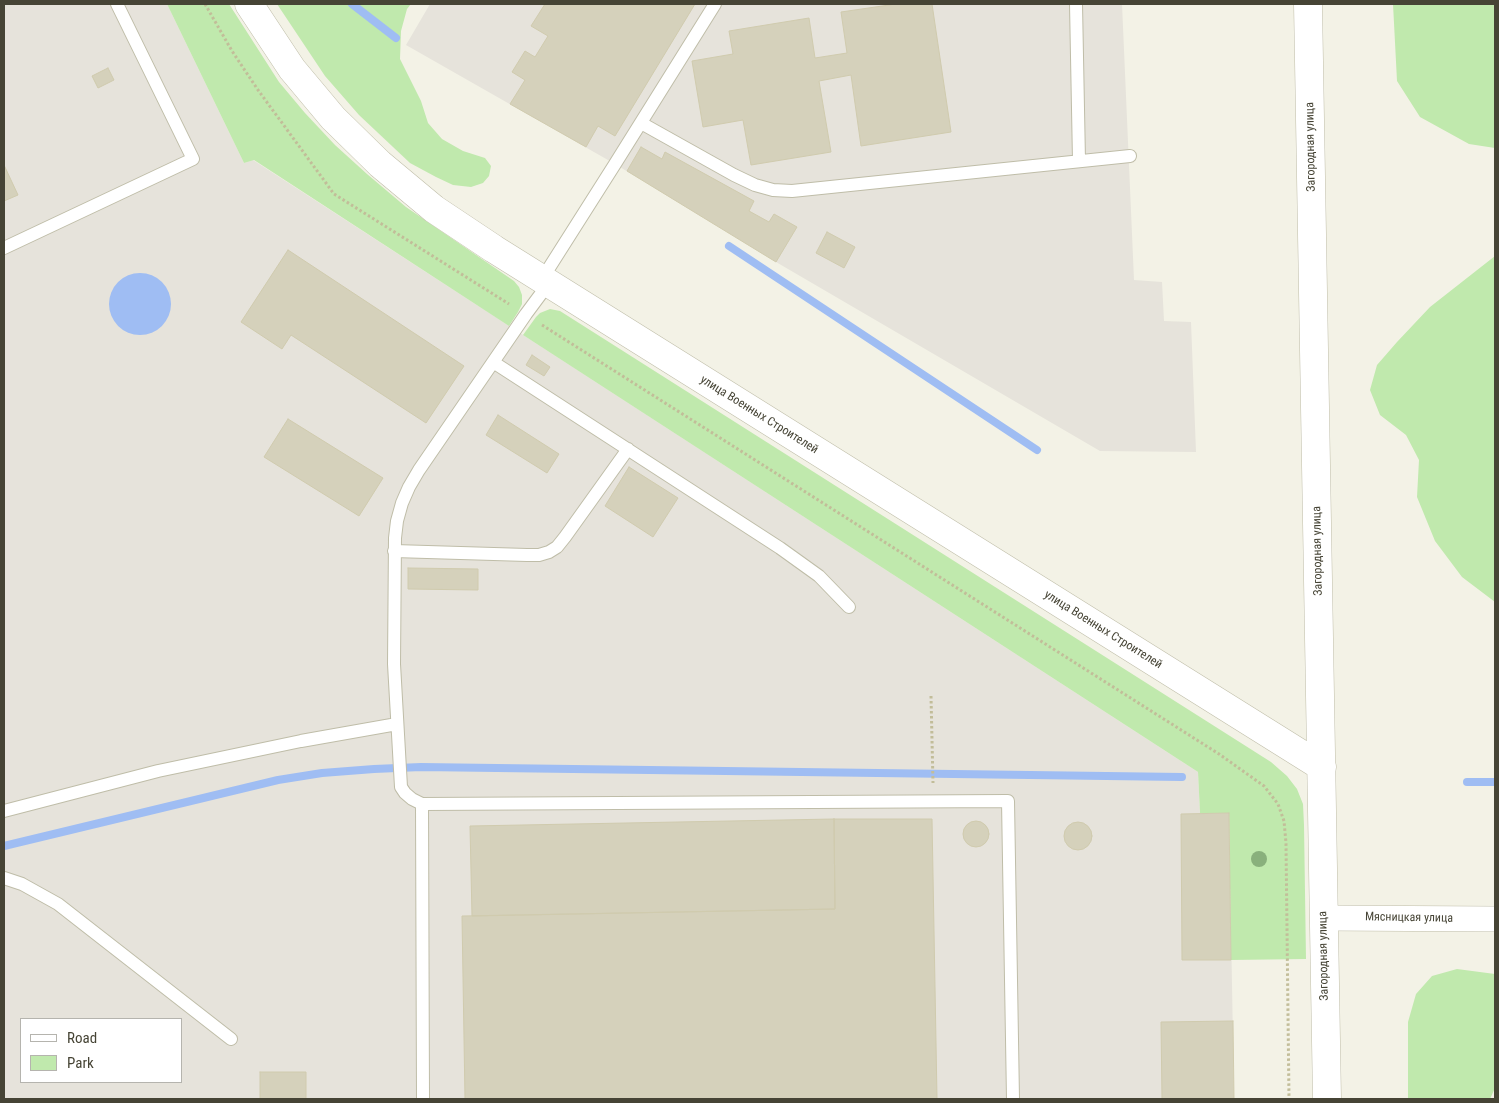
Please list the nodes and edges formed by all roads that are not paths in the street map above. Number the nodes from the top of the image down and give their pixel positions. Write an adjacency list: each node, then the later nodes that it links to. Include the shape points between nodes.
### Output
1 (117, 4): 9 (lane, via 193,159)
2 (249, 4): 10 (street, улица Военных Строителей, via 292,69 333,118 380,164 434,209)
3 (715, 4): 6 (lane)
4 (1076, 4): 8 (lane)
5 (1308, 4): 16 (street, Загородная улица)
6 (641, 123): 8 (lane, via 734,175 773,190 792,191); 10 (lane)
7 (1130, 156): 8 (lane)
8 (1079, 161)
9 (4, 248)
10 (545, 281): 11 (lane); 16 (street, улица Военных Строителей)
11 (493, 362): 12 (lane); 13 (lane, via 409,487 397,521)
12 (628, 449): 13 (lane, via 565,537 549,552 527,555); 14 (lane, via 802,563)
13 (394, 551): 15 (lane)
14 (850, 607)
15 (397, 724): 17 (lane, via 401,787); 18 (lane, via 158,771)
16 (1322, 766): 20 (street, Загородная улица)
17 (422, 804): 23 (lane); 24 (lane, via 1008,801)
18 (4, 811)
19 (4, 878): 22 (lane, via 58,904)
20 (1323, 918): 21 (street, Мясницкая улица); 25 (street, Загородная улица)
21 (1495, 919)
22 (231, 1039)
23 (423, 1099)
24 (1013, 1099)
25 (1327, 1099)

